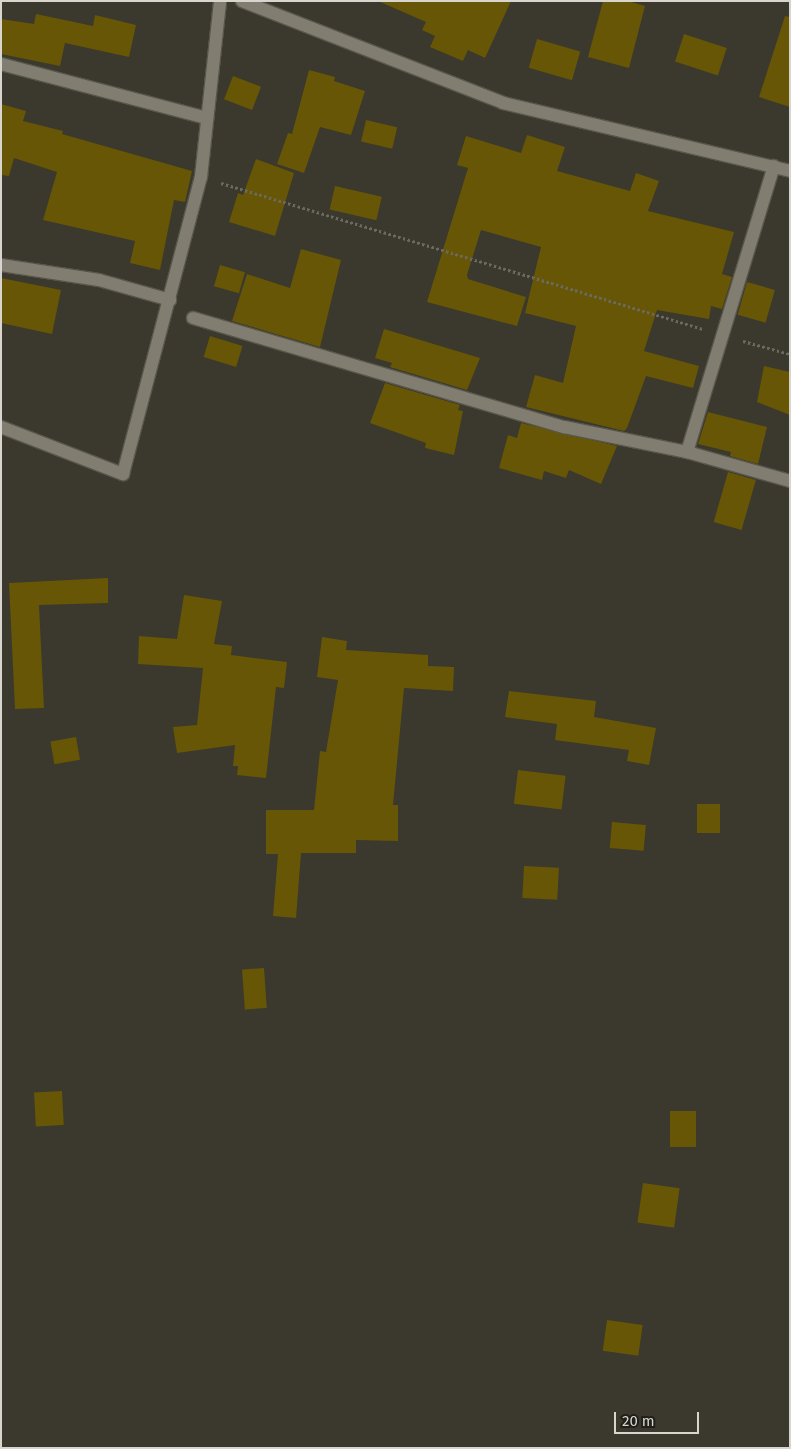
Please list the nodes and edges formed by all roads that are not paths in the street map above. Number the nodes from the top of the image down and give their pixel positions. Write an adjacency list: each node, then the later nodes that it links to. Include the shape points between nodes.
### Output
1 (220, 1): 4 (street)
2 (242, 1): 5 (street, via 503,102)
3 (1, 64): 4 (street)
4 (207, 118): 8 (street, via 201,177)
5 (774, 166): 6 (street); 11 (street)
6 (790, 171)
7 (1, 265): 8 (street, via 99,280)
8 (170, 300): 10 (street, via 123,474)
9 (193, 318): 11 (street, via 564,426)
10 (1, 427)
11 (687, 452): 12 (street)
12 (790, 481)

